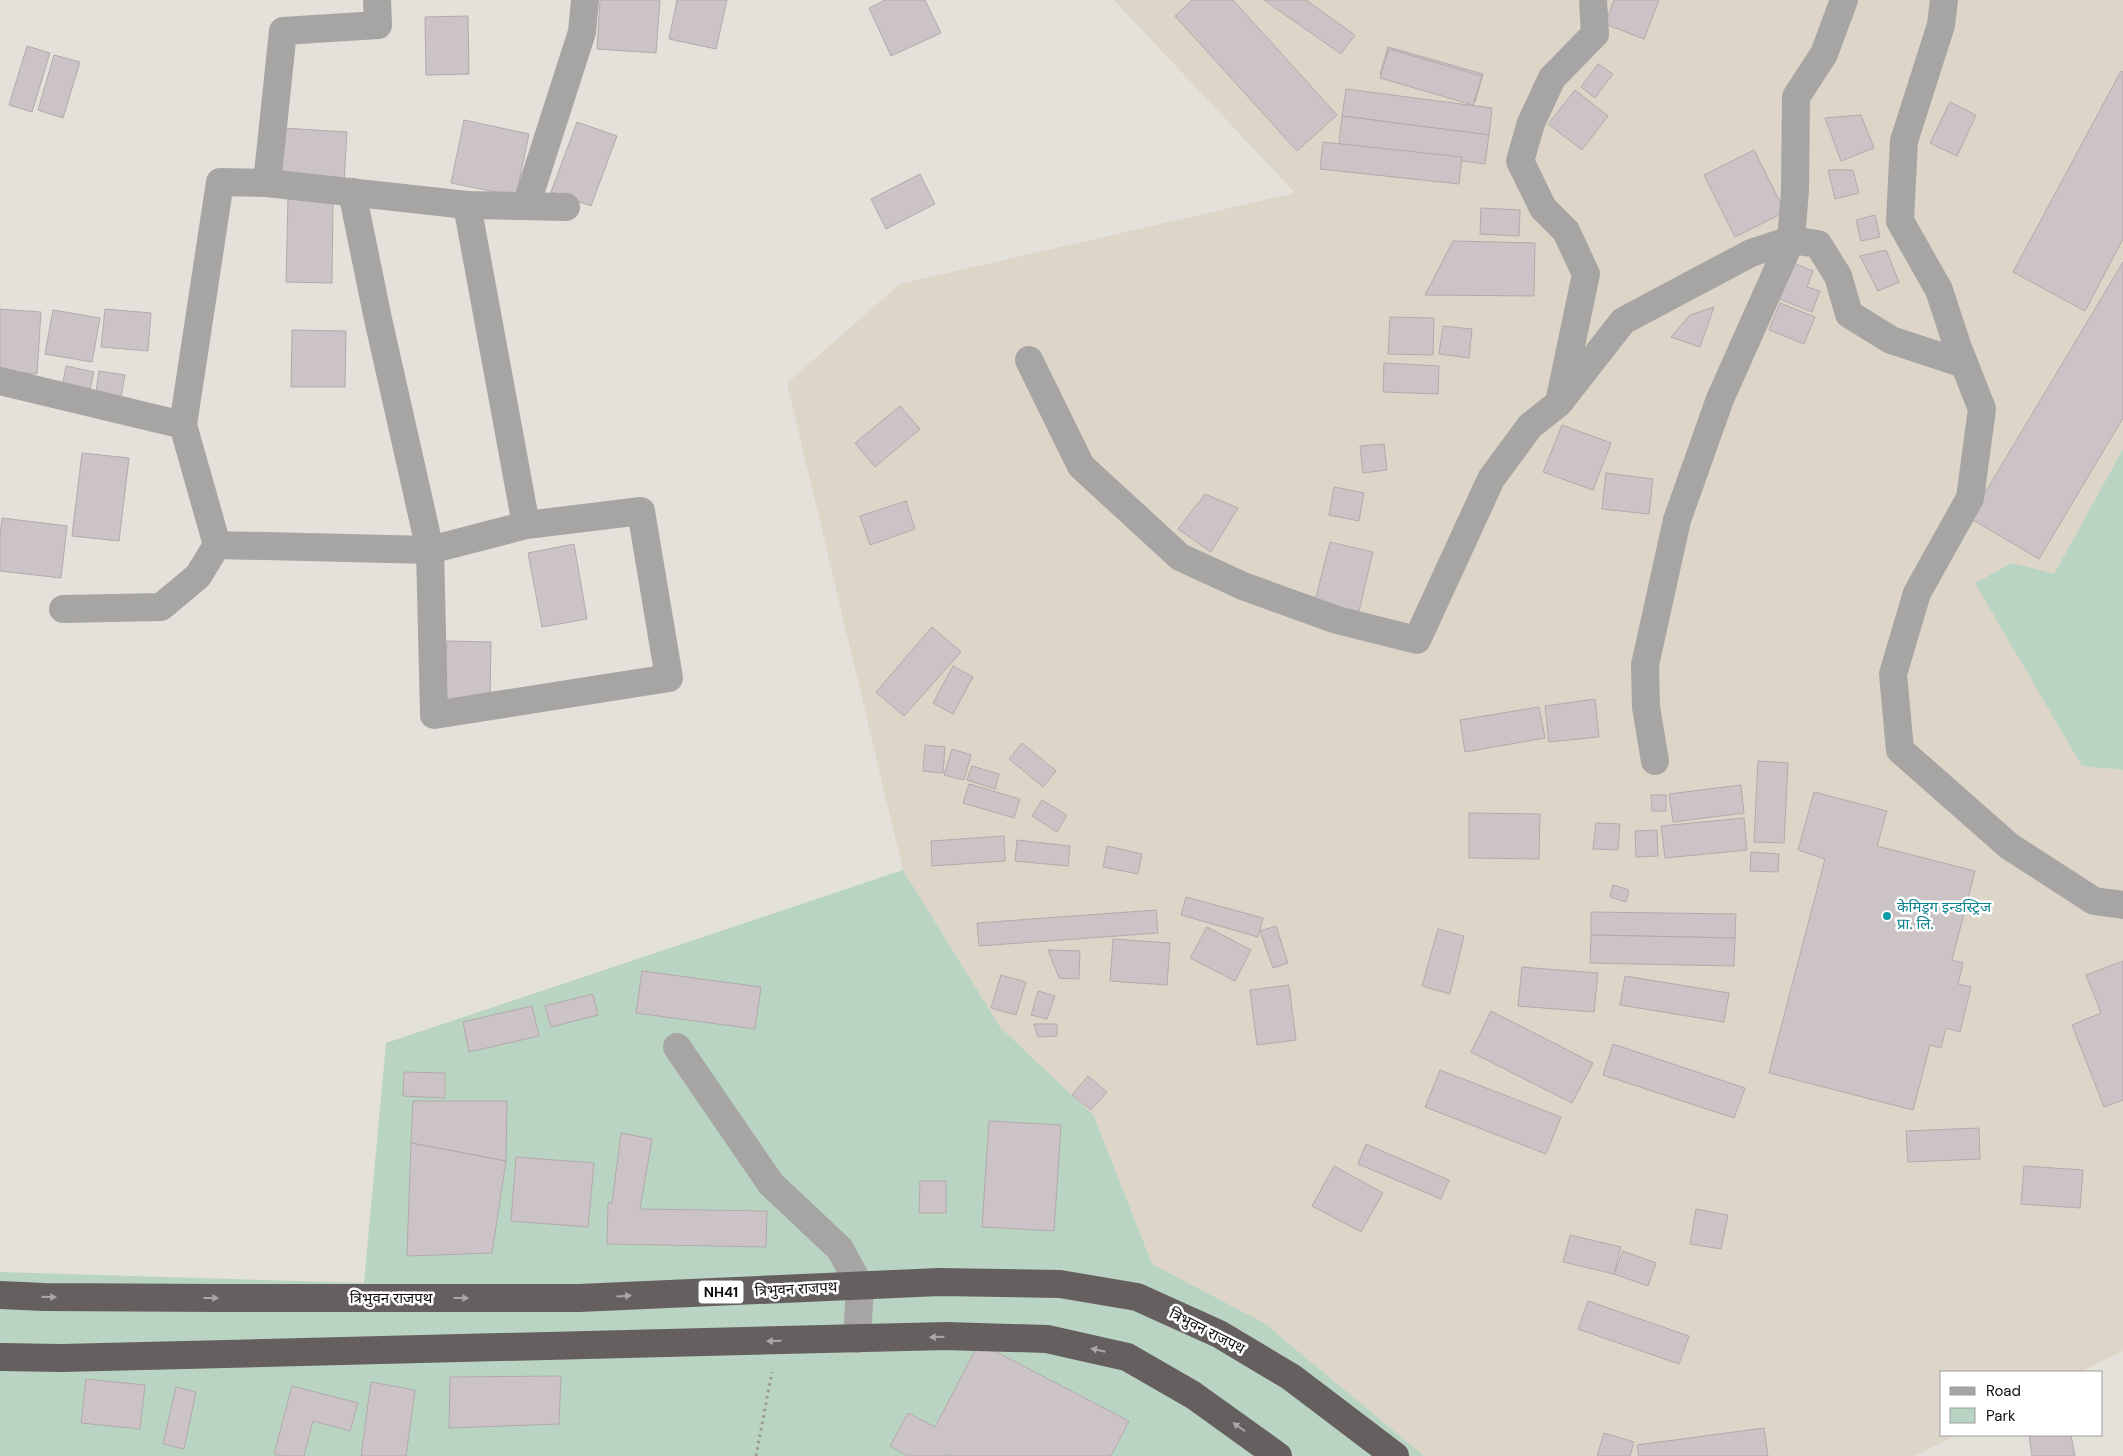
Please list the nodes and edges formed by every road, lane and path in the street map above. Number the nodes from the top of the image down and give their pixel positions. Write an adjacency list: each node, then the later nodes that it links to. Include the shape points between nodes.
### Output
1 (377, 0): 6 (street, via 378,25 283,31)
2 (584, 0): 9 (street, via 582,32)
3 (1594, 0): 15 (street, via 1595,34 1552,78 1530,123 1520,161 1544,208 1566,231 1586,274)
4 (1844, 0): 11 (street, via 1824,54 1796,97)
5 (1944, 0): 13 (street, via 1941,24 1904,141 1900,221 1939,290)
6 (267, 183): 7 (street); 16 (street, via 220,182)
7 (352, 192): 8 (street); 19 (street)
8 (467, 205): 9 (street); 17 (street)
9 (526, 206): 10 (street)
10 (566, 206)
11 (1791, 240): 13 (street, via 1818,244 1838,276 1849,314 1891,340); 15 (street, via 1751,253 1623,321); 21 (street, via 1720,399 1677,520 1645,665 1646,707)
12 (1029, 360): 15 (street, via 1081,466 1180,558 1244,586 1337,620 1417,640 1491,480 1530,426)
13 (1964, 364): 22 (street, via 1982,408 1970,498 1917,593 1893,674 1900,750 2009,846 2094,901)
14 (0, 381): 16 (street)
15 (1559, 403)
16 (182, 425): 18 (street)
17 (526, 525): 19 (street); 19 (street, via 641,511 670,678 434,715)
18 (217, 544): 19 (street); 20 (street, via 198,576 160,607)
19 (430, 550)
20 (63, 609)
21 (1655, 760)
22 (2123, 905)
23 (676, 1047): 24 (street, via 771,1184 840,1249)
24 (860, 1286): 25 (highway, त्रिभुवन राजपथ / NH41, one-way to 24, via 570,1298); 26 (street); 31 (highway, त्रिभुवन राजपथ / NH41, via 939,1282 1060,1284 1137,1297 1219,1334 1291,1377)
25 (0, 1295)
26 (857, 1339): 27 (highway); 30 (highway, one-way to 26, via 1193,1395 1127,1357 1048,1339 946,1336)
27 (777, 1341): 28 (highway, one-way to 28); 29 (path)
28 (0, 1357)
29 (756, 1456)
30 (1278, 1456)
31 (1394, 1456)

